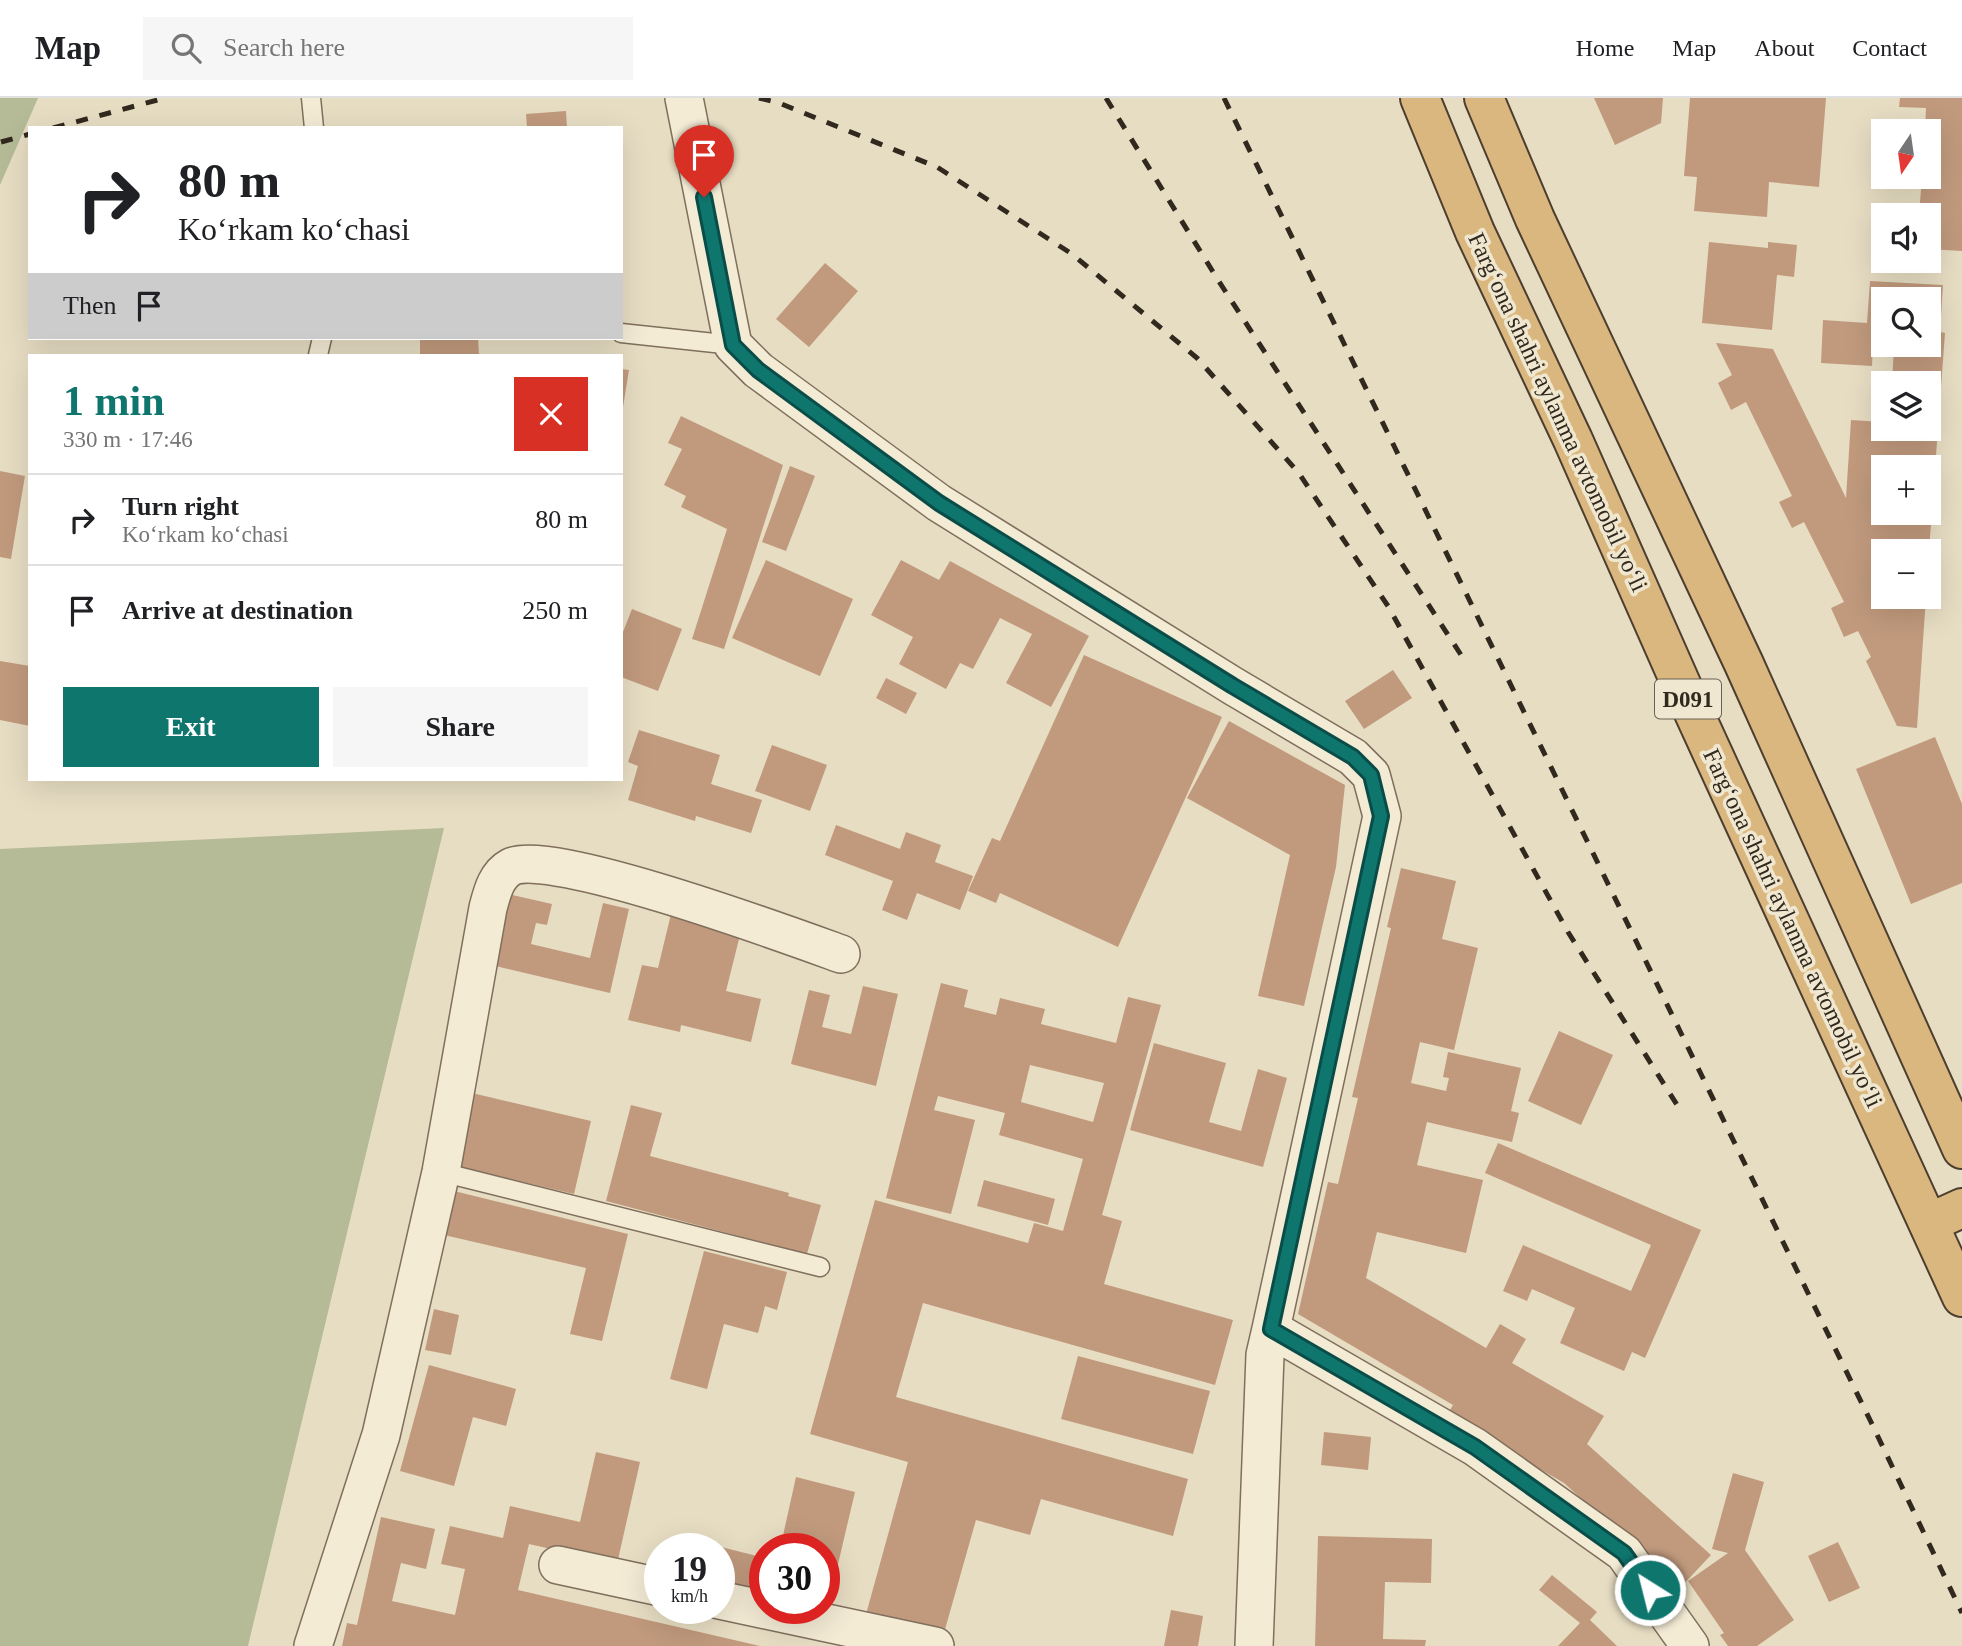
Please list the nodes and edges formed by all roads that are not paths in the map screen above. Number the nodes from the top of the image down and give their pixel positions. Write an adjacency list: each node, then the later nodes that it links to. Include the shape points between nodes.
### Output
1 (312, 98): 5 (lane)
2 (684, 98): 7 (street)
3 (1420, 98): 9 (highway, Fargʻona shahri aylanma avtomobil yoʻli / D091, via 1475,232)
4 (1491, 99): 8 (highway, D091, via 1535,219)
5 (314, 126)
6 (623, 333): 7 (lane)
7 (733, 345): 16 (street, via 758,370 939,503 1353,757 1371,775 1381,816)
8 (1626, 413): 9 (highway); 11 (highway, D091)
9 (1573, 440): 13 (highway, Fargʻona shahri aylanma avtomobil yoʻli / D091, via 1684,691)
10 (841, 954): 12 (street, via 727,913 567,868 513,865 493,888 488,908)
11 (1962, 1149)
12 (441, 1172): 14 (lane); 20 (street, via 381,1435)
13 (1945, 1216): 15 (highway, Fargʻona shahri aylanma avtomobil yoʻli / D091)
14 (820, 1267)
15 (1962, 1297)
16 (1271, 1329): 22 (street, via 1265,1355); 23 (street, via 1475,1447 1624,1553)
17 (558, 1565): 18 (street)
18 (644, 1584)
19 (735, 1603): 21 (street)
20 (313, 1646)
21 (935, 1646)
22 (1254, 1646)
23 (1690, 1646)

